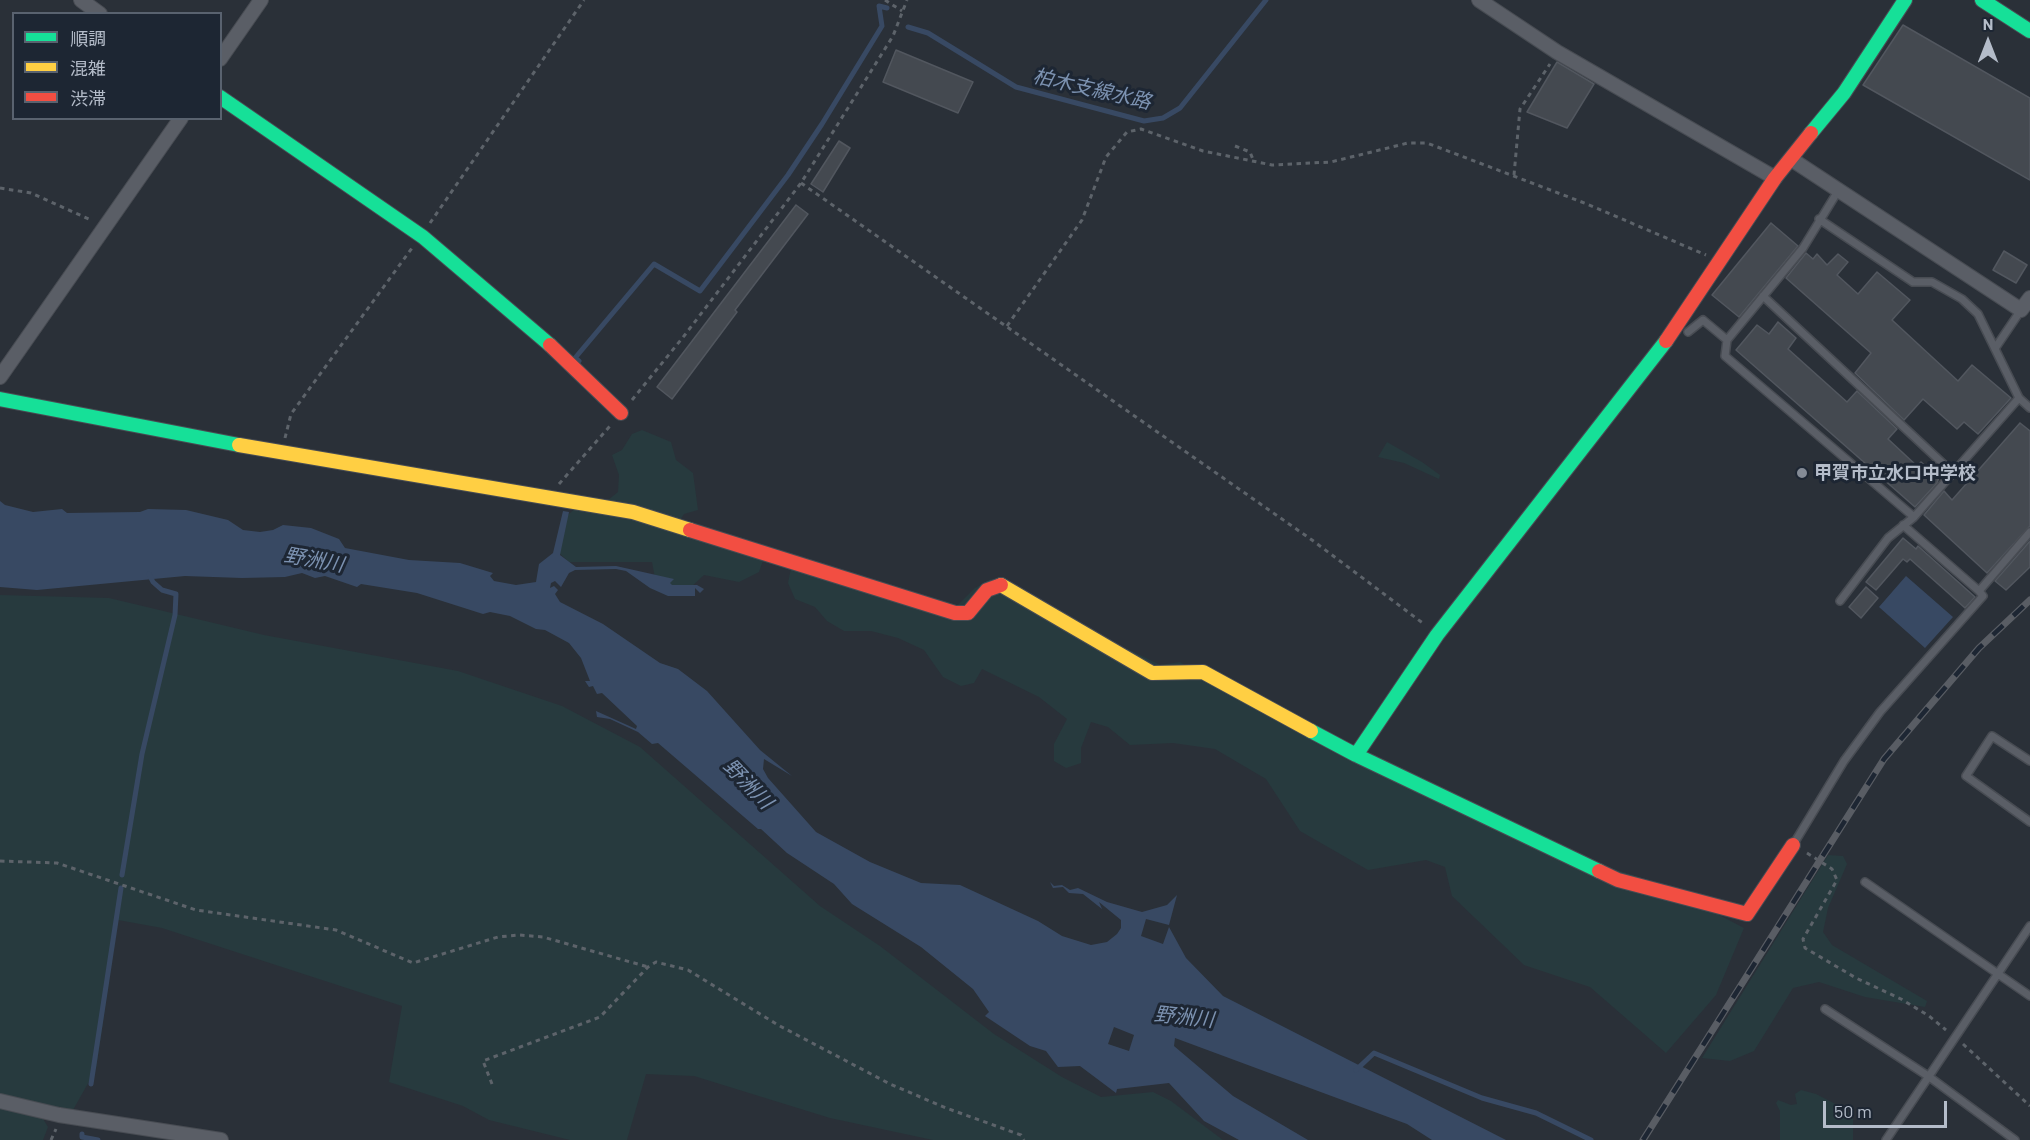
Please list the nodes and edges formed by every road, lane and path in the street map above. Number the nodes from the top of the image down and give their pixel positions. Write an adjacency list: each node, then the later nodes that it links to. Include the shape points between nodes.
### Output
1 (81, 0): 9 (street)
2 (261, 0): 12 (street)
3 (885, 0): 8 (path)
4 (907, 0): 8 (path)
5 (1479, 0): 11 (street)
6 (1905, 0): 16 (street, via 1844,93)
7 (1982, 0): 10 (street)
8 (902, 11): 20 (path, via 893,36)
9 (97, 12)
10 (2030, 31)
11 (1557, 52): 18 (path, via 1521,109); 19 (street)
12 (222, 56)
13 (222, 99): 36 (street, via 423,237 566,359)
14 (180, 120): 24 (street)
15 (1235, 146): 17 (path, via 1251,152)
16 (1791, 159): 19 (street); 22 (street)
17 (1254, 162): 18 (path, via 1330,162 1408,143 1427,143); 28 (path, via 1203,151 1141,129 1127,132 1106,157 1082,220)
18 (1514, 175): 25 (path)
19 (1775, 178): 25 (street)
20 (801, 183): 28 (path); 36 (path)
21 (0, 188): 24 (path, via 31,193)
22 (1838, 190): 23 (lane); 27 (street)
23 (1819, 219): 26 (lane, via 1803,248); 31 (lane, via 1913,282 1932,282 1962,299 1978,314)
24 (106, 227): 32 (street)
25 (1722, 260): 44 (street, via 1681,322)
26 (1763, 296): 30 (lane); 37 (lane)
27 (2026, 304): 31 (lane)
28 (1007, 326): 44 (path, via 1311,540)
29 (1688, 332): 30 (lane, via 1703,320)
30 (1726, 340): 39 (lane, via 1725,356)
31 (1996, 347): 33 (lane)
32 (0, 377)
33 (2019, 398): 35 (lane); 37 (lane)
34 (0, 399): 38 (street)
35 (2030, 408)
36 (621, 413): 38 (path)
37 (1953, 473): 39 (lane)
38 (547, 499): 45 (street, via 633,512 955,613 968,613 987,590 1001,585 1152,673 1203,672)
39 (1914, 518): 40 (lane)
40 (1903, 525): 42 (lane); 43 (lane, via 1888,538)
41 (2030, 532): 42 (lane)
42 (1979, 591): 48 (lane, via 1983,596 1874,720)
43 (1840, 601)
44 (1437, 635): 45 (street)
45 (1356, 755): 48 (street, via 1618,880 1747,914)
46 (2030, 761): 47 (lane, via 1992,736 1966,776)
47 (2030, 822)
48 (1793, 845): 56 (path, via 1837,874 1803,939 1805,948 1929,1016)
49 (0, 861): 52 (path, via 57,863 196,910 336,930 413,963 498,937 519,935 543,937)
50 (1865, 882): 53 (lane)
51 (2030, 926): 53 (lane)
52 (648, 967): 58 (path, via 600,1017 483,1061); 62 (path, via 656,962 688,970 778,1025 890,1084 1021,1135)
53 (1998, 973): 54 (lane); 56 (lane)
54 (2030, 996)
55 (1824, 1009): 57 (lane)
56 (1954, 1036): 57 (lane); 60 (path)
57 (1928, 1076): 63 (lane); 64 (lane)
58 (492, 1084)
59 (0, 1101): 61 (street, via 59,1115)
60 (2030, 1106)
61 (221, 1140)
62 (1024, 1140)
63 (1886, 1140)
64 (2015, 1140)

